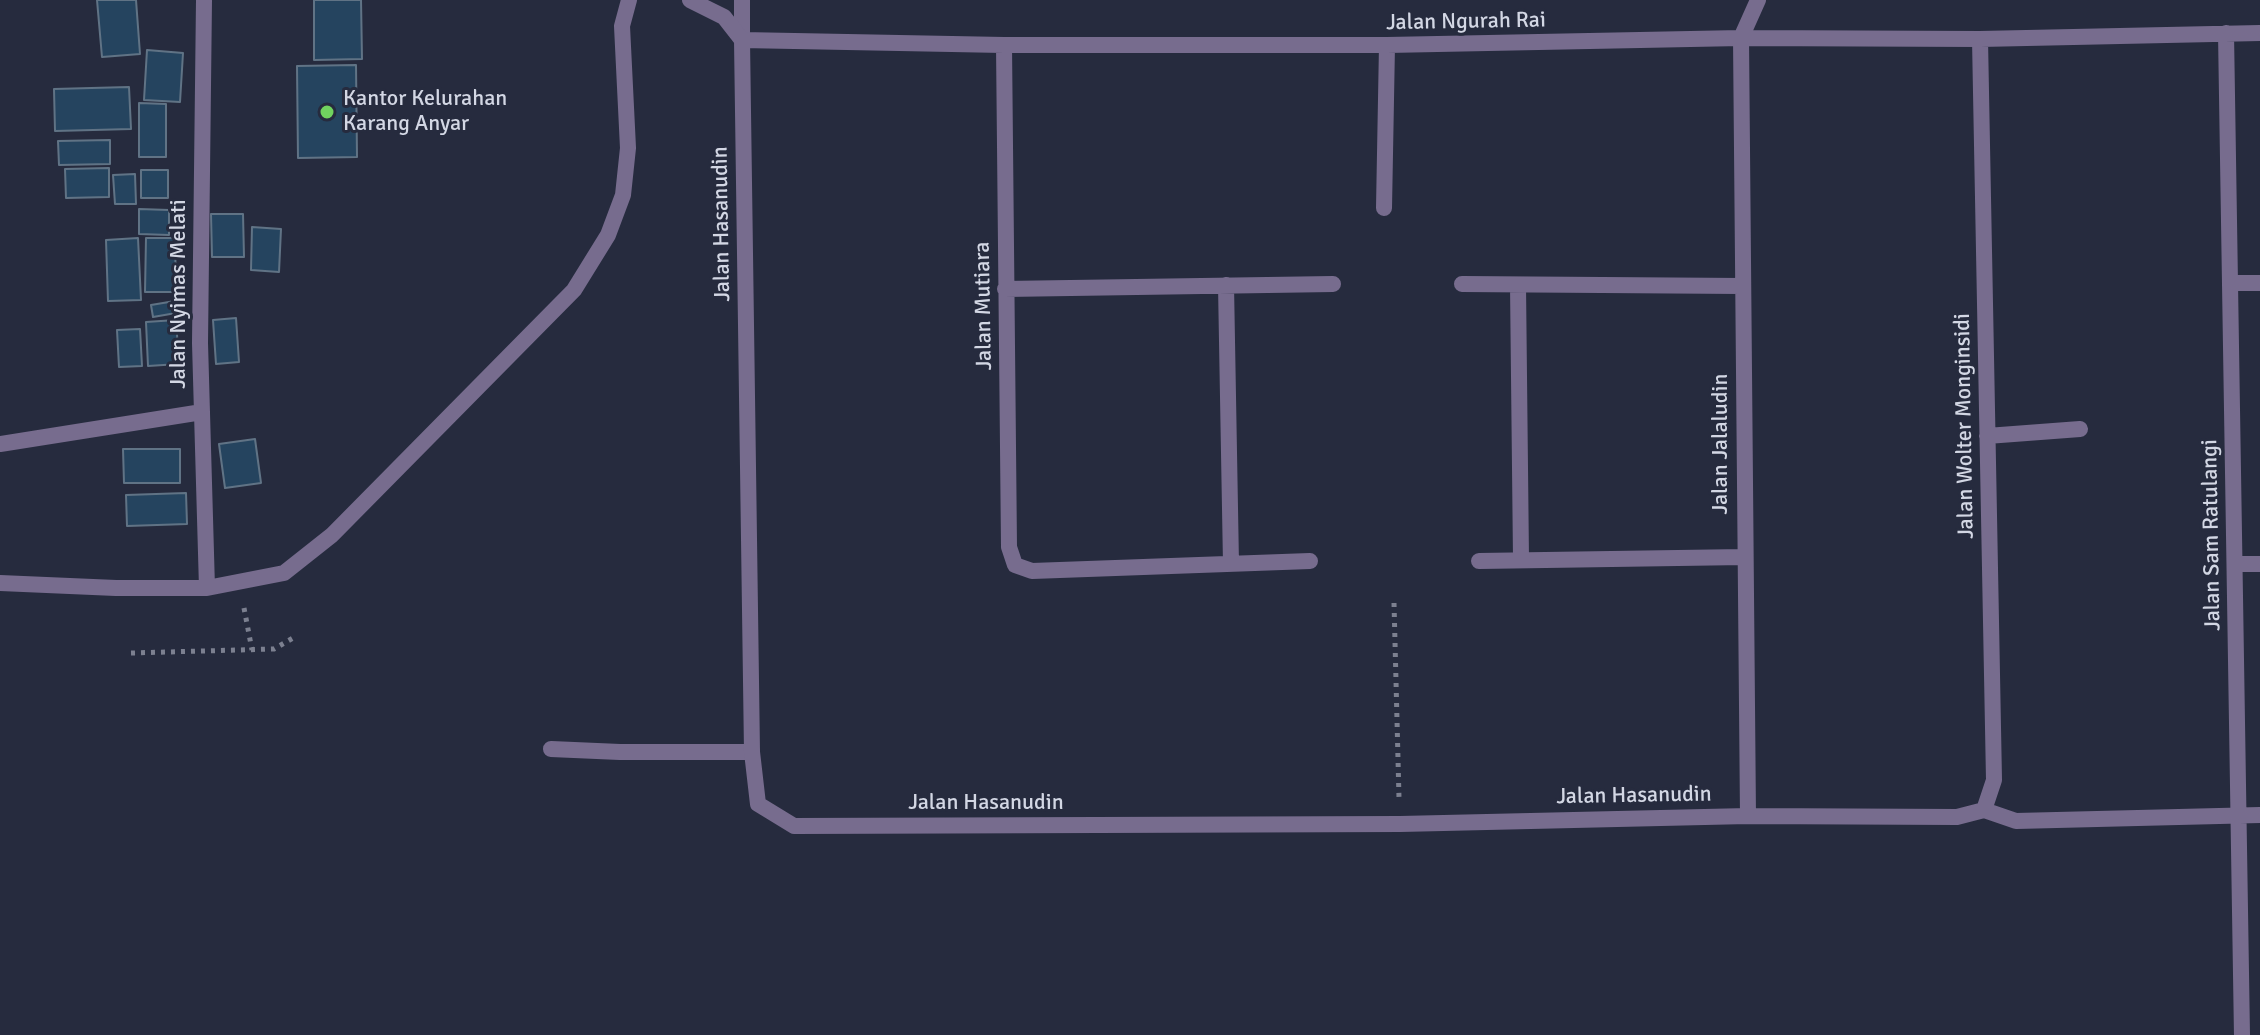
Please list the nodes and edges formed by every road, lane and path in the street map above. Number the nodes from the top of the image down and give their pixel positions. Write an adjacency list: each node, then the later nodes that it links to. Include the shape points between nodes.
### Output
1 (204, 0): 22 (street, Jalan Nyimas Melati)
2 (629, 0): 34 (street, via 622,26 628,148 623,195 608,235 574,290 332,535 284,573)
3 (690, 0): 10 (street, via 724,17)
4 (742, 0): 10 (street, Jalan Hasanudin)
5 (1758, 0): 8 (street)
6 (2226, 33): 7 (street, Jalan Ngurah Rai); 9 (street, Jalan Ngurah Rai); 14 (street, Jalan Sam Ratulangi)
7 (2260, 33)
8 (1741, 38): 9 (street, Jalan Ngurah Rai); 12 (street, Jalan Ngurah Rai); 20 (street, Jalan Jalaludin)
9 (1980, 39): 24 (street, Jalan Wolter Monginsidi)
10 (742, 40): 11 (street, Jalan Ngurah Rai); 41 (street, Jalan Hasanudin)
11 (1004, 45): 12 (street, Jalan Ngurah Rai); 21 (street, Jalan Mutiara)
12 (1387, 45): 13 (street)
13 (1384, 208)
14 (2230, 283): 15 (street); 31 (street, Jalan Sam Ratulangi)
15 (2260, 283)
16 (1333, 284): 18 (street)
17 (1462, 284): 19 (street)
18 (1226, 285): 21 (street); 30 (street)
19 (1518, 285): 20 (street); 27 (street)
20 (1742, 286): 26 (street, Jalan Jalaludin)
21 (1005, 289): 30 (street, Jalan Mutiara, via 1009,547 1015,565 1032,571)
22 (202, 412): 25 (street); 34 (street, Jalan Nyimas Melati)
23 (2080, 429): 24 (street)
24 (1987, 436): 42 (street, Jalan Wolter Monginsidi, via 1994,780)
25 (0, 444)
26 (1744, 557): 27 (street); 45 (street, Jalan Jalaludin)
27 (1521, 559): 29 (street)
28 (1310, 561): 30 (street)
29 (1479, 561)
30 (1231, 564)
31 (2235, 564): 32 (street); 43 (street, Jalan Sam Ratulangi)
32 (2260, 564)
33 (0, 583): 34 (street)
34 (207, 588)
35 (1394, 603): 46 (path)
36 (243, 607): 38 (path)
37 (293, 638): 38 (path, via 274,649)
38 (252, 650): 39 (path)
39 (131, 653)
40 (551, 749): 41 (street)
41 (752, 752): 46 (street, Jalan Hasanudin, via 758,804 794,826)
42 (1984, 810): 43 (street, via 2016,821); 45 (street, Jalan Hasanudin, via 1957,817)
43 (2238, 815): 44 (street); 47 (street, Jalan Sam Ratulangi)
44 (2260, 815)
45 (1748, 816): 46 (street, Jalan Hasanudin)
46 (1400, 824)
47 (2242, 1035)

